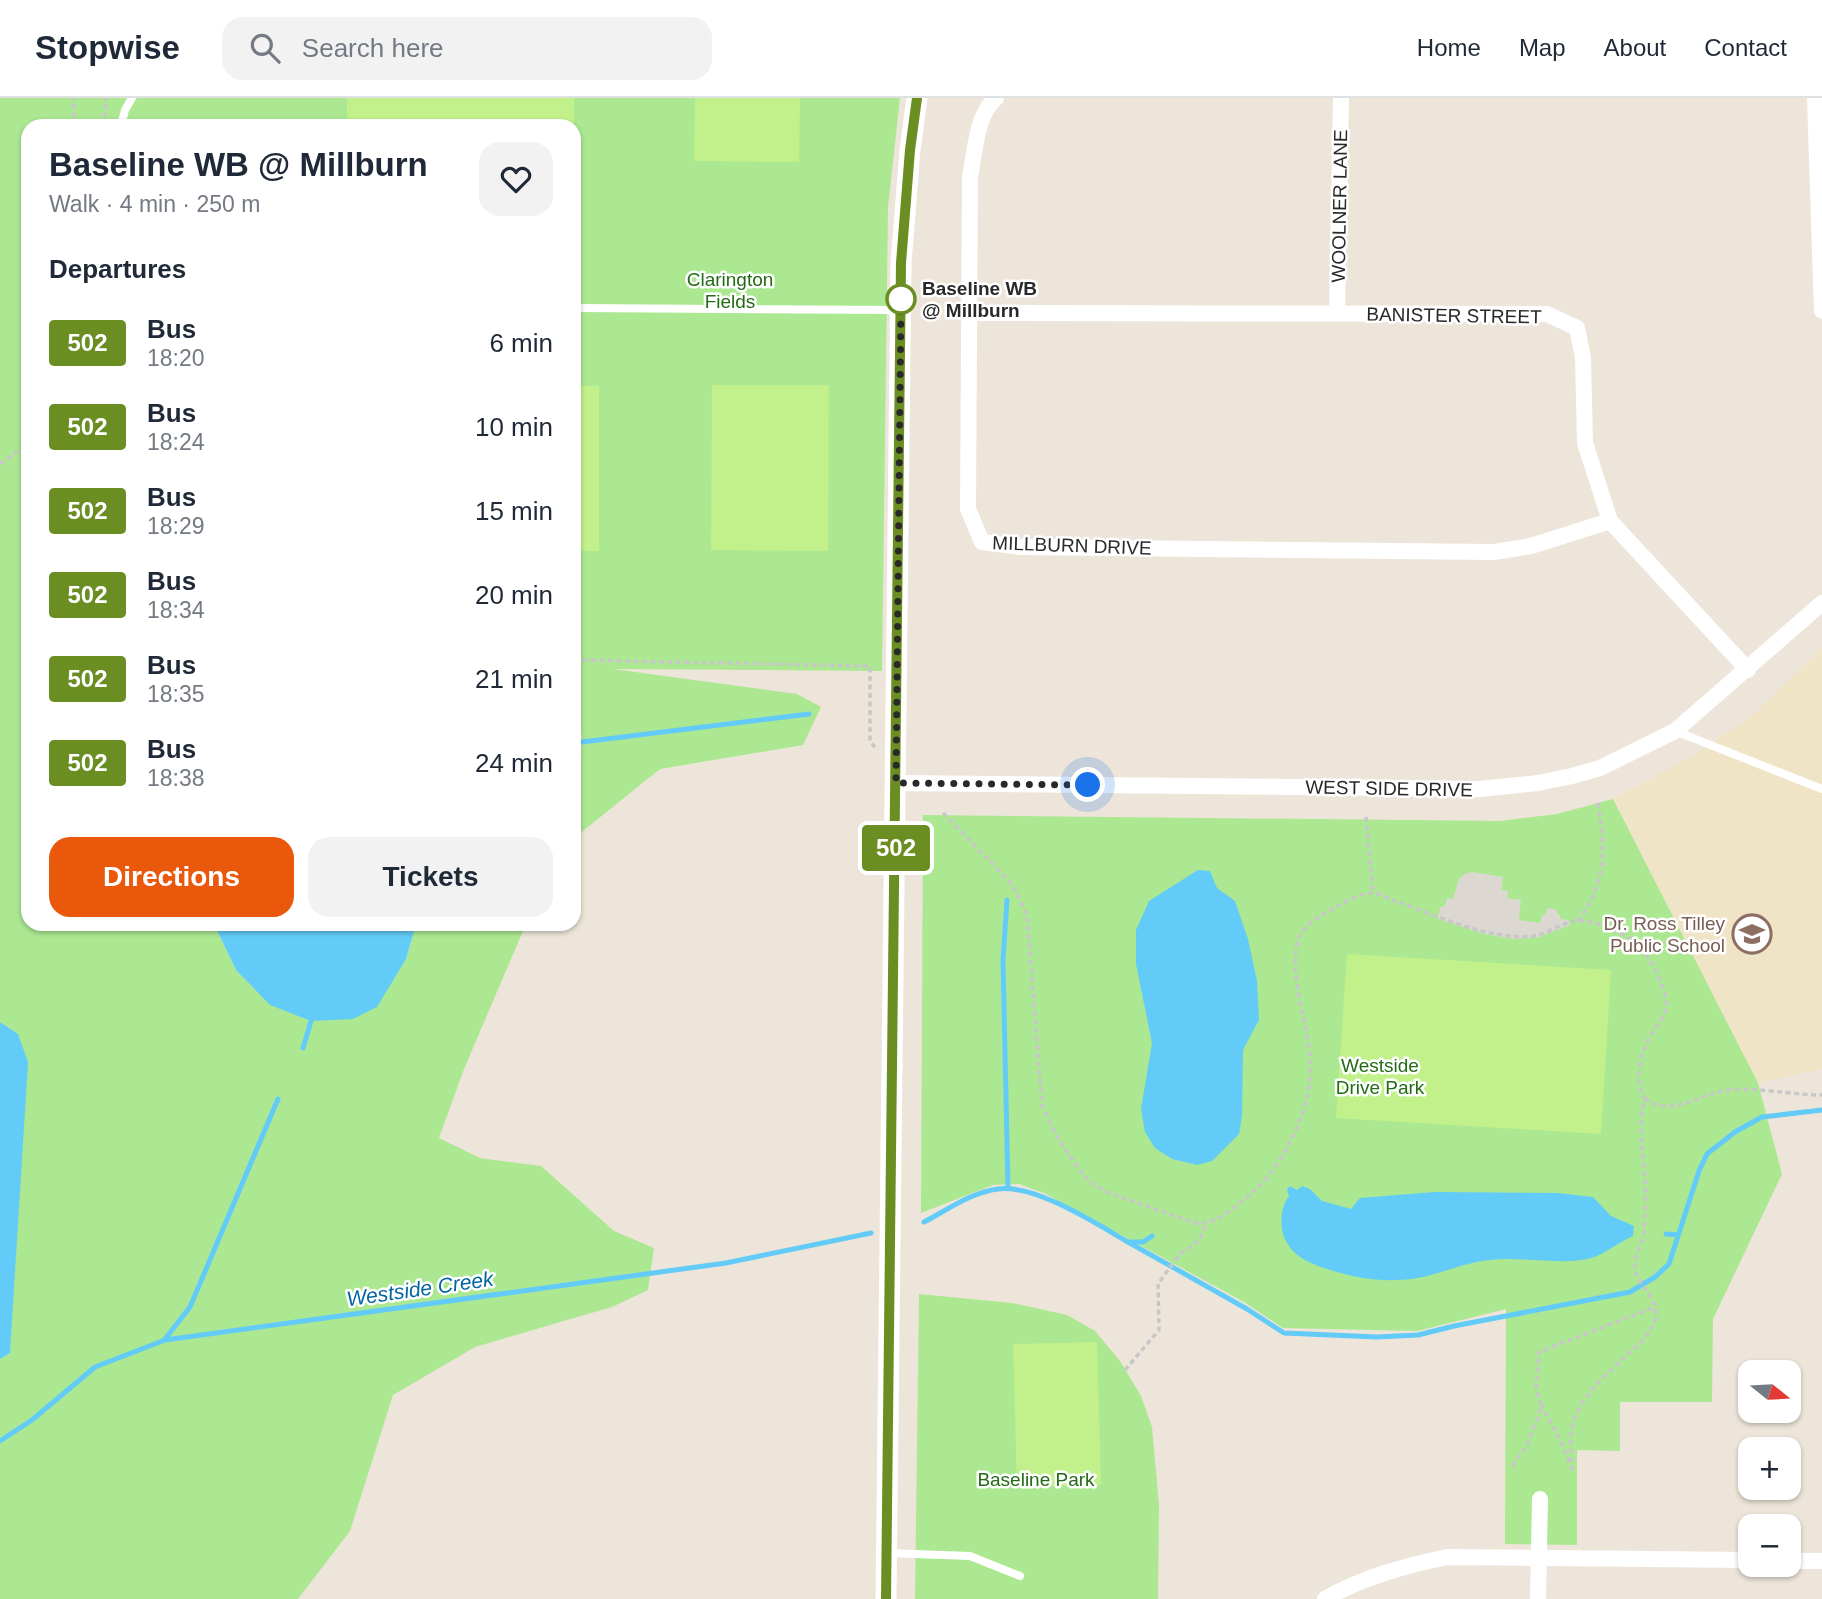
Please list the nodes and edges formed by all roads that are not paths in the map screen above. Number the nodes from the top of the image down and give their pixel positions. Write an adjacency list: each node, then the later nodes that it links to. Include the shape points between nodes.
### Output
1 (132, 98): 6 (lane)
2 (917, 98): 8 (street, via 901,263)
3 (996, 98): 10 (street, MILLBURN DRIVE, via 987,105 970,177)
4 (1342, 98): 11 (street, WOOLNER LANE)
5 (1815, 98): 9 (street)
6 (123, 119)
7 (581, 308): 8 (lane)
8 (901, 310): 16 (street)
9 (1822, 311)
10 (970, 313): 11 (street, BANISTER STREET); 12 (street, MILLBURN DRIVE, via 968,509 982,542 1020,547 1494,552 1531,546)
11 (1337, 314): 12 (street, BANISTER STREET, via 1547,314 1577,328 1583,358 1585,443)
12 (1610, 521): 14 (street, BANISTER STREET)
13 (1822, 603): 14 (street, WEST SIDE DRIVE)
14 (1748, 670): 15 (street, WEST SIDE DRIVE)
15 (1675, 731): 16 (street, WEST SIDE DRIVE, via 1591,771 1500,788); 17 (lane)
16 (896, 783): 19 (street)
17 (1822, 789)
18 (1540, 1499): 20 (street)
19 (886, 1553): 24 (lane, via 970,1556); 25 (street)
20 (1539, 1558): 21 (street); 26 (street, via 1447,1558 1399,1567); 27 (street)
21 (1738, 1560)
22 (1801, 1561): 23 (street)
23 (1822, 1561)
24 (1020, 1576)
25 (886, 1599)
26 (1325, 1599)
27 (1538, 1599)

